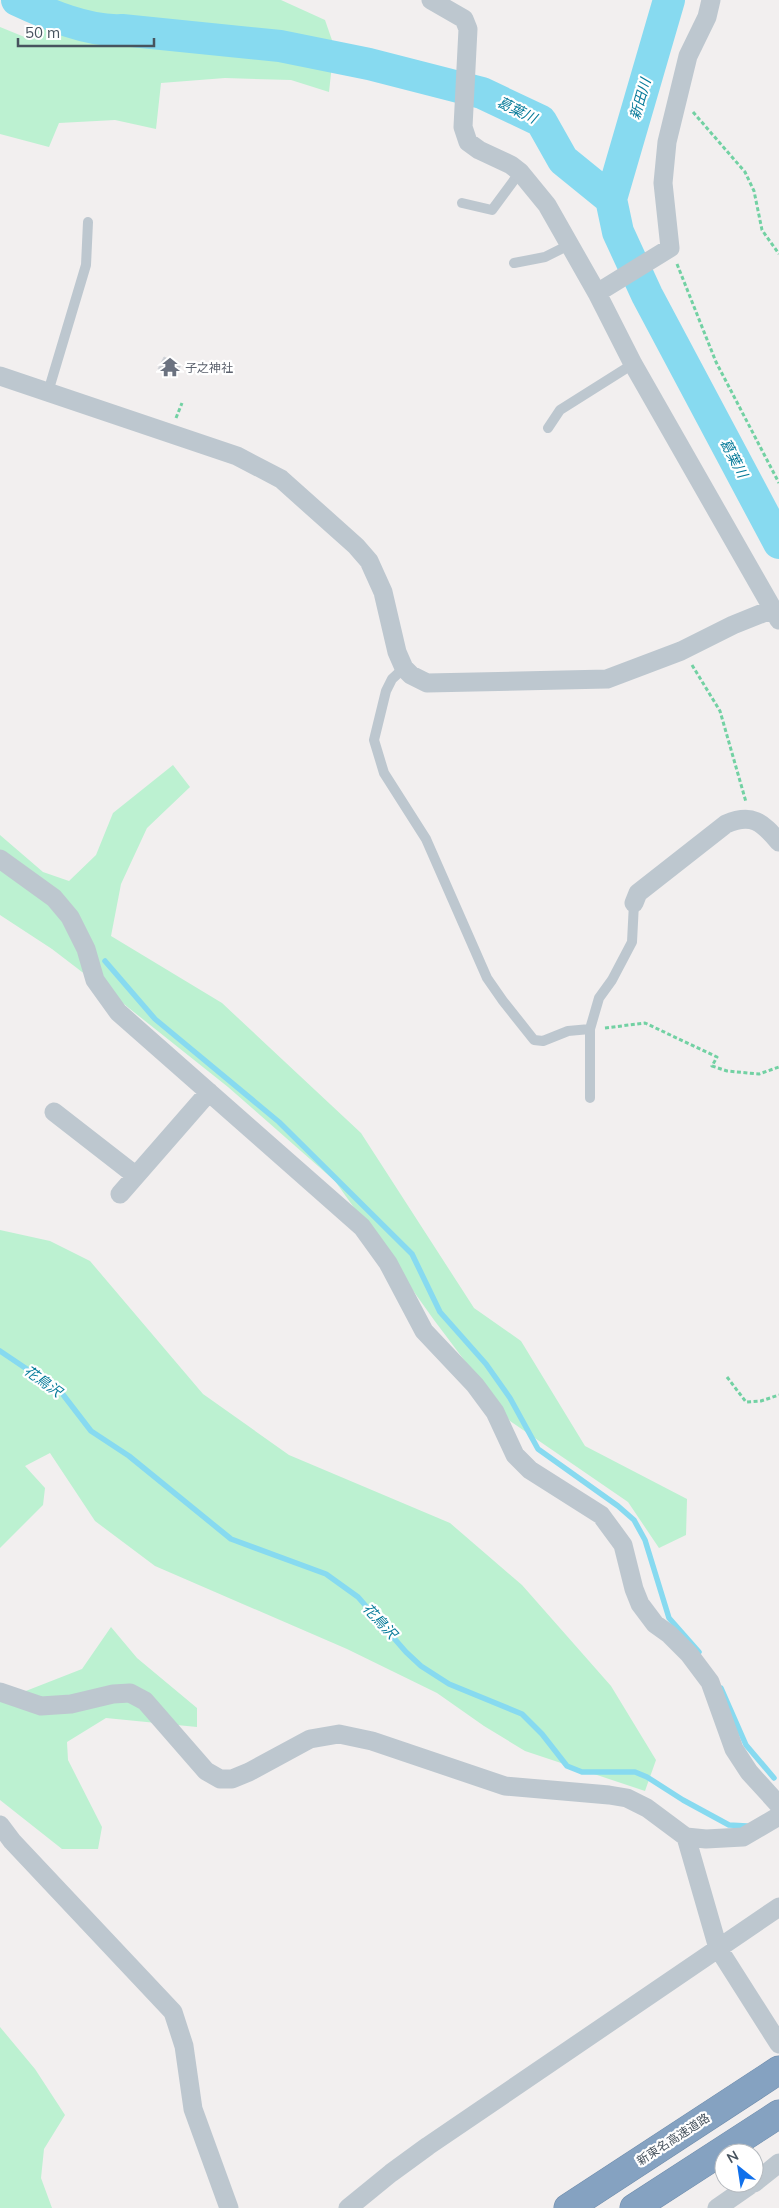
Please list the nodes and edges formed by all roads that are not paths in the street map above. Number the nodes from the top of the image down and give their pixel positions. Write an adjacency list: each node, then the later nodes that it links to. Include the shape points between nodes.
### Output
1 (432, 0): 3 (street, via 464,19 468,29 464,127 468,142)
2 (710, 0): 8 (street, via 707,17 688,56 667,142 663,183 668,251)
3 (520, 172): 4 (lane, via 492,210); 6 (street, via 547,205)
4 (462, 203)
5 (88, 222): 11 (lane, via 86,265)
6 (571, 244): 7 (lane, via 545,257); 8 (street)
7 (514, 263)
8 (601, 290): 9 (street)
9 (633, 364): 12 (lane, via 560,410); 13 (street)
10 (0, 376): 11 (street)
11 (48, 392): 14 (street, via 237,456 281,479 356,546 368,561 383,592)
12 (548, 428)
13 (776, 615): 14 (street, via 734,625 681,651 607,679 427,682)
14 (404, 668): 18 (lane, via 392,679 386,691 374,740 384,773 426,839 487,978 534,1040 543,1041 568,1031)
15 (779, 842): 17 (street, via 754,819 739,818 726,824 638,893)
16 (0, 859): 19 (street, via 54,898 70,916 86,949 95,980 118,1012)
17 (634, 904): 18 (lane, via 632,942 599,998)
18 (590, 1030): 20 (lane)
19 (209, 1092): 22 (street); 25 (street, via 362,1227 388,1264 424,1331 475,1384 494,1412 515,1455 530,1470 601,1515 623,1545 640,1604 655,1624 689,1654 710,1682 734,1749 749,1772)
20 (590, 1098)
21 (54, 1112): 22 (street)
22 (135, 1175): 23 (street)
23 (120, 1194)
24 (0, 1692): 28 (street, via 41,1706 130,1693 145,1701 206,1771 220,1779 232,1779 249,1772 310,1739 339,1734 372,1741 505,1786 627,1798 647,1808)
25 (779, 1805)
26 (779, 1816): 28 (street, via 743,1838)
27 (0, 1825): 37 (street, via 172,2012 184,2046 193,2110)
28 (686, 1837): 30 (street)
29 (779, 1907): 30 (street)
30 (718, 1948): 31 (street); 38 (street, via 428,2146)
31 (779, 2044)
32 (779, 2070): 39 (highway, 新東名高速道路)
33 (779, 2114): 40 (highway)
34 (779, 2163): 35 (street)
35 (764, 2175)
36 (739, 2193): 41 (street)
37 (229, 2208)
38 (348, 2208)
39 (568, 2208)
40 (634, 2208)
41 (717, 2208)

